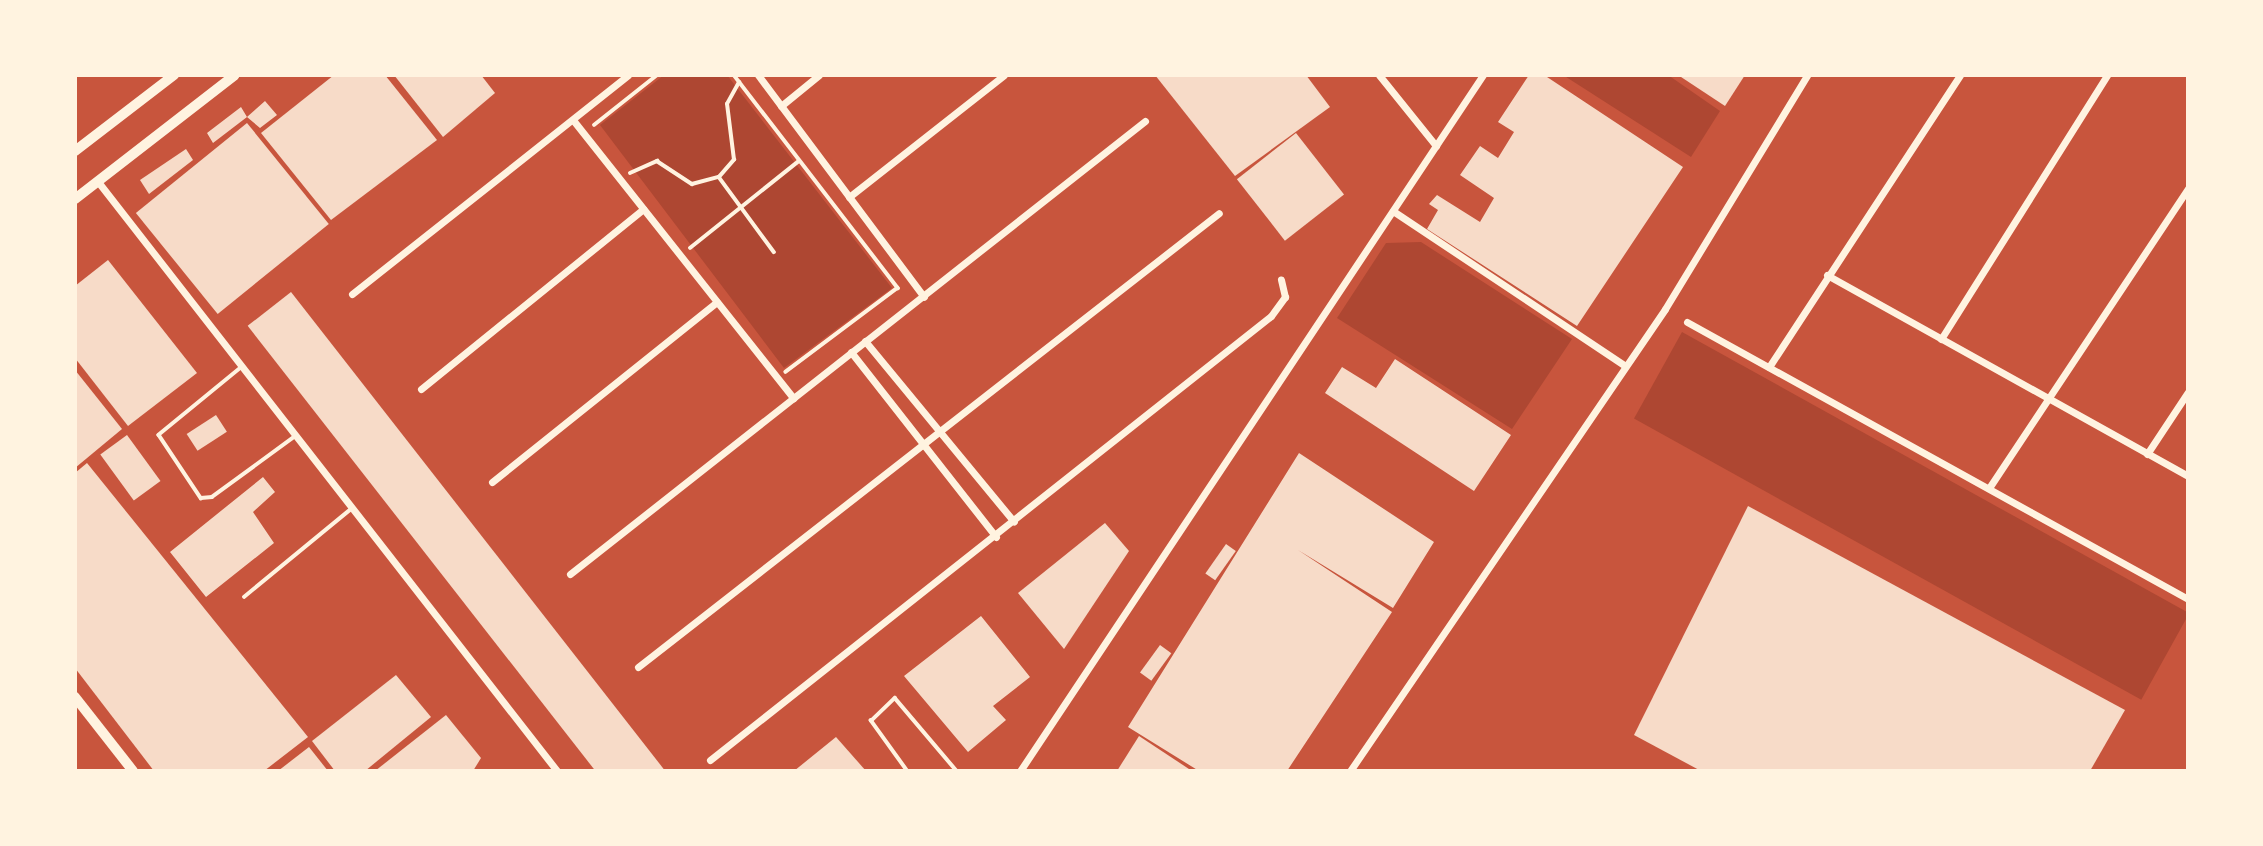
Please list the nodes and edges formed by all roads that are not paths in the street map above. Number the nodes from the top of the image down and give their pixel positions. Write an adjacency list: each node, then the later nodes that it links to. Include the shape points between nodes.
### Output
1 (174, 75): 16 (main road)
2 (235, 75): 17 (main road)
3 (758, 75): 12 (street)
4 (819, 75): 12 (street)
5 (1004, 75): 19 (street)
6 (1380, 75): 15 (street)
7 (1483, 75): 15 (street)
8 (1807, 75): 33 (street, via 1665,309)
9 (1960, 75): 24 (street)
10 (2107, 75): 30 (street)
11 (624, 77): 13 (street)
12 (781, 106): 19 (street)
13 (573, 120): 21 (street); 26 (street)
14 (1145, 121): 27 (street)
15 (1436, 146): 22 (street)
16 (75, 151)
17 (99, 183): 20 (main road); 35 (street)
18 (2188, 188): 39 (street)
19 (849, 197): 27 (street)
20 (75, 200)
21 (643, 209): 28 (street); 36 (street)
22 (1393, 211): 33 (street); 60 (street)
23 (1219, 214): 40 (street)
24 (1827, 275): 30 (street); 34 (street)
25 (1281, 279): 48 (street, via 1285,297 1271,316)
26 (352, 294)
27 (924, 297): 31 (street)
28 (717, 302): 38 (street); 45 (street)
29 (1687, 322): 34 (street)
30 (1941, 339): 39 (street)
31 (865, 341): 32 (street); 40 (street)
32 (851, 352): 38 (street); 42 (street)
33 (1624, 365): 61 (street)
34 (1769, 367): 46 (street)
35 (241, 368): 41 (street); 41 (lane, via 159,435 201,498 212,497)
36 (421, 388)
37 (2188, 392): 43 (street)
38 (793, 398): 50 (street)
39 (2048, 398): 43 (street); 46 (street)
40 (939, 434): 42 (street); 48 (street)
41 (295, 437): 47 (street)
42 (925, 445): 49 (street); 53 (street)
43 (2147, 454): 44 (street)
44 (2188, 476)
45 (492, 482)
46 (1989, 488): 52 (street)
47 (350, 510): 51 (lane); 57 (street)
48 (1014, 522): 49 (street)
49 (996, 537): 55 (street)
50 (570, 574)
51 (244, 597)
52 (2188, 599)
53 (638, 667)
54 (75, 696): 56 (street)
55 (710, 760)
56 (132, 771)
57 (557, 771)
58 (907, 771): 59 (lane, via 871,721 895,698)
59 (957, 771)
60 (1020, 771)
61 (1350, 771)

